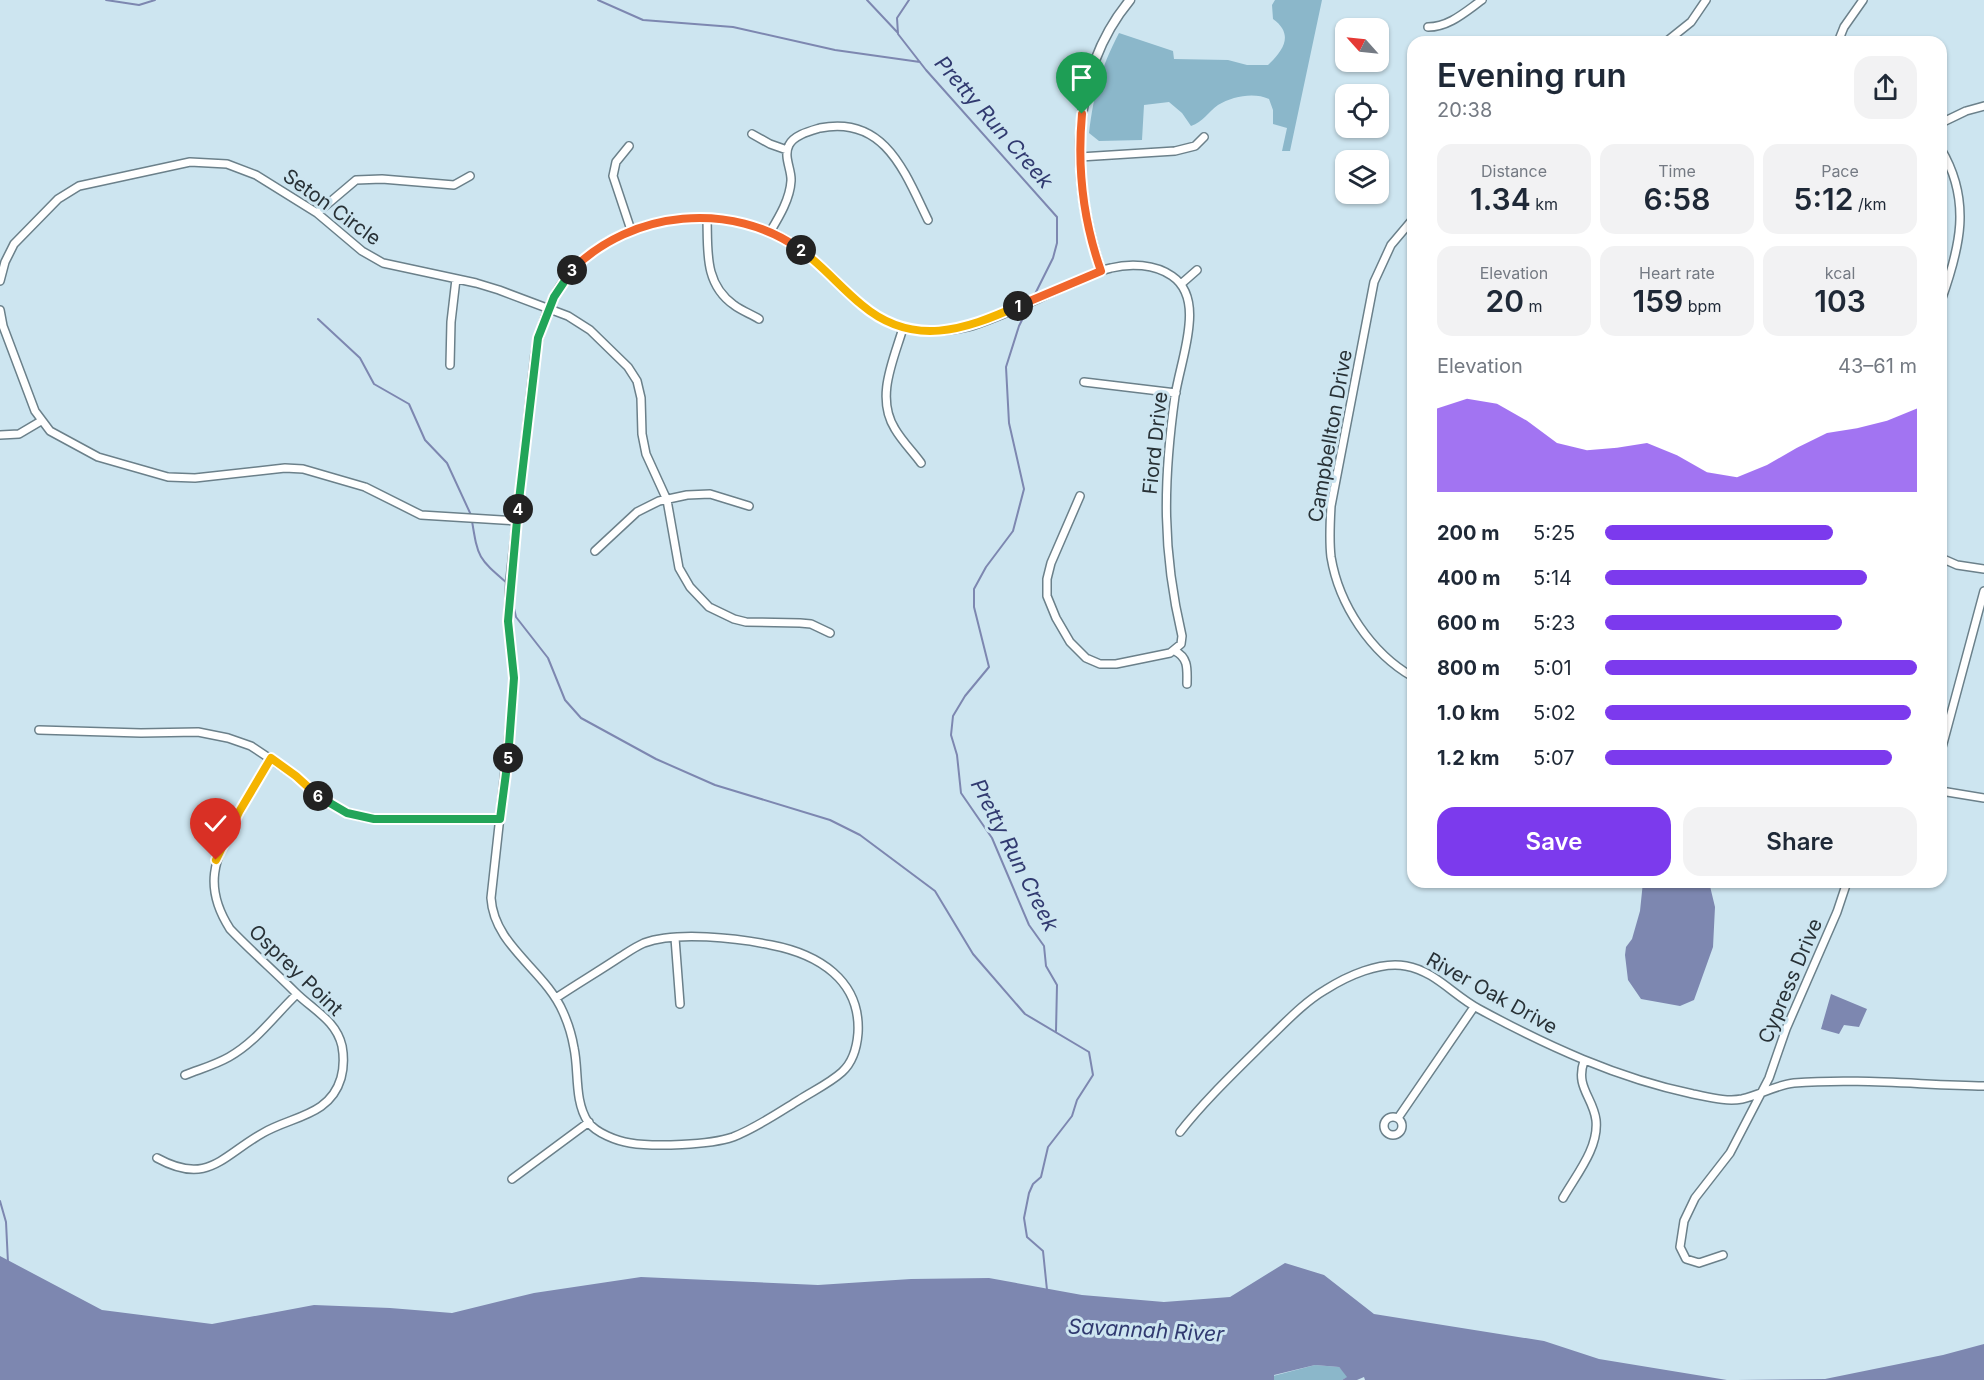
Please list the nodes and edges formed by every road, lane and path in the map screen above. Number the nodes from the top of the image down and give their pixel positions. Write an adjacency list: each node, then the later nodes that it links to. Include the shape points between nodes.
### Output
1 (1130, 0): 14 (street, via 1109,29 1086,85)
2 (1482, 0): 5 (street, via 1448,23)
3 (1706, 0): 6 (street, via 1691,22)
4 (1863, 0): 7 (street)
5 (1428, 27)
6 (1674, 36)
7 (1841, 36)
8 (1984, 106): 9 (street)
9 (1947, 120)
10 (752, 134): 13 (street)
11 (1204, 137): 14 (street, via 1195,146 1175,151)
12 (629, 146): 21 (street, via 616,162 613,176)
13 (787, 150): 19 (street, via 797,137 818,129 848,126 866,132 884,144 899,164); 22 (street, via 790,189)
14 (1080, 157): 24 (street, via 1089,237)
15 (1947, 163): 27 (street, via 1955,181 1961,217 1958,247)
16 (470, 176): 17 (street, via 454,184 356,180)
17 (317, 213): 25 (street, Seton Circle, via 362,251 383,263); 26 (street, Seton Circle, via 276,185 240,168 209,162 172,165 92,182 69,191 30,225 15,243)
18 (707, 219): 21 (street, via 669,220); 22 (street, via 744,223); 31 (street, via 707,258 714,282 732,304)
19 (928, 220)
20 (1407, 226): 49 (street, Campbellton Drive, via 1391,245 1374,282 1331,506 1330,534 1340,587 1361,630 1391,663)
21 (631, 230): 29 (street, via 606,243 574,269 559,287)
22 (770, 232): 32 (street, via 805,253 864,307)
23 (1197, 270): 28 (street)
24 (1101, 271): 28 (street, via 1121,266 1152,267 1170,274); 32 (street, via 965,327 932,331)
25 (456, 279): 29 (street, Seton Circle); 33 (street)
26 (0, 281)
27 (1947, 283)
28 (1181, 284): 35 (street, Fiord Drive, via 1189,304 1189,325)
29 (549, 309): 40 (street, Seton Circle, via 590,330 633,374 641,398 646,454); 42 (street, via 535,354)
30 (0, 310): 36 (street)
31 (759, 319)
32 (903, 328): 38 (street, via 887,385 886,403 895,429)
33 (450, 365)
34 (1084, 382): 35 (street)
35 (1176, 393): 48 (street, Fiord Drive, via 1165,520 1170,576 1182,636)
36 (41, 421): 37 (street, via 19,434); 42 (street, via 50,431 98,457 168,477 303,469 365,487 421,514)
37 (0, 435)
38 (921, 463)
39 (1080, 496): 48 (street, via 1047,579 1047,596 1070,642 1086,658 1108,665)
40 (667, 500): 41 (street, via 710,494); 43 (street, via 637,512); 47 (street, Seton Circle, via 679,568 709,608 735,620 800,622)
41 (749, 506)
42 (517, 521): 56 (street, via 508,621 512,719)
43 (595, 551)
44 (1947, 561): 45 (street)
45 (1984, 569)
46 (1984, 591): 51 (street)
47 (830, 633)
48 (1174, 651): 50 (street, via 1187,663)
49 (1407, 672)
50 (1187, 684)
51 (1947, 729)
52 (39, 730): 53 (street, via 198,732 240,741)
53 (271, 758): 56 (street, via 327,802 362,817); 59 (street, Osprey Point, via 219,851 214,886 222,917 230,929)
54 (1947, 791): 55 (street)
55 (1984, 798)
56 (500, 819): 60 (street, via 491,898 493,915 505,938)
57 (1845, 888): 66 (street, Cypress Drive)
58 (675, 938): 60 (street, via 654,940 635,948); 61 (street); 68 (street, via 771,945 830,969 848,988 855,1005 858,1034 852,1056 843,1071 820,1087 759,1124 718,1141 630,1143)
59 (297, 994): 64 (street, via 237,1052); 70 (street, Osprey Point, via 331,1023 342,1046 342,1072 328,1101 263,1132 213,1166 187,1169)
60 (556, 998): 68 (street, via 572,1035 580,1099)
61 (680, 1004)
62 (1474, 1007): 63 (street, River Oak Drive); 67 (street); 69 (street, River Oak Drive, via 1413,967 1388,965 1350,977 1311,999 1228,1078)
63 (1584, 1061): 66 (street, River Oak Drive, via 1694,1094 1733,1100); 72 (street, via 1581,1081 1594,1113 1595,1136)
64 (185, 1075)
65 (1984, 1086): 66 (street, River Oak Drive, via 1818,1082 1782,1085)
66 (1761, 1093): 73 (street, Cypress Drive, via 1730,1153 1695,1198 1682,1228 1680,1247 1686,1259 1700,1263)
67 (1398, 1118)
68 (589, 1122): 71 (street)
69 (1180, 1132)
70 (157, 1158)
71 (512, 1179)
72 (1563, 1198)
73 (1723, 1255)

